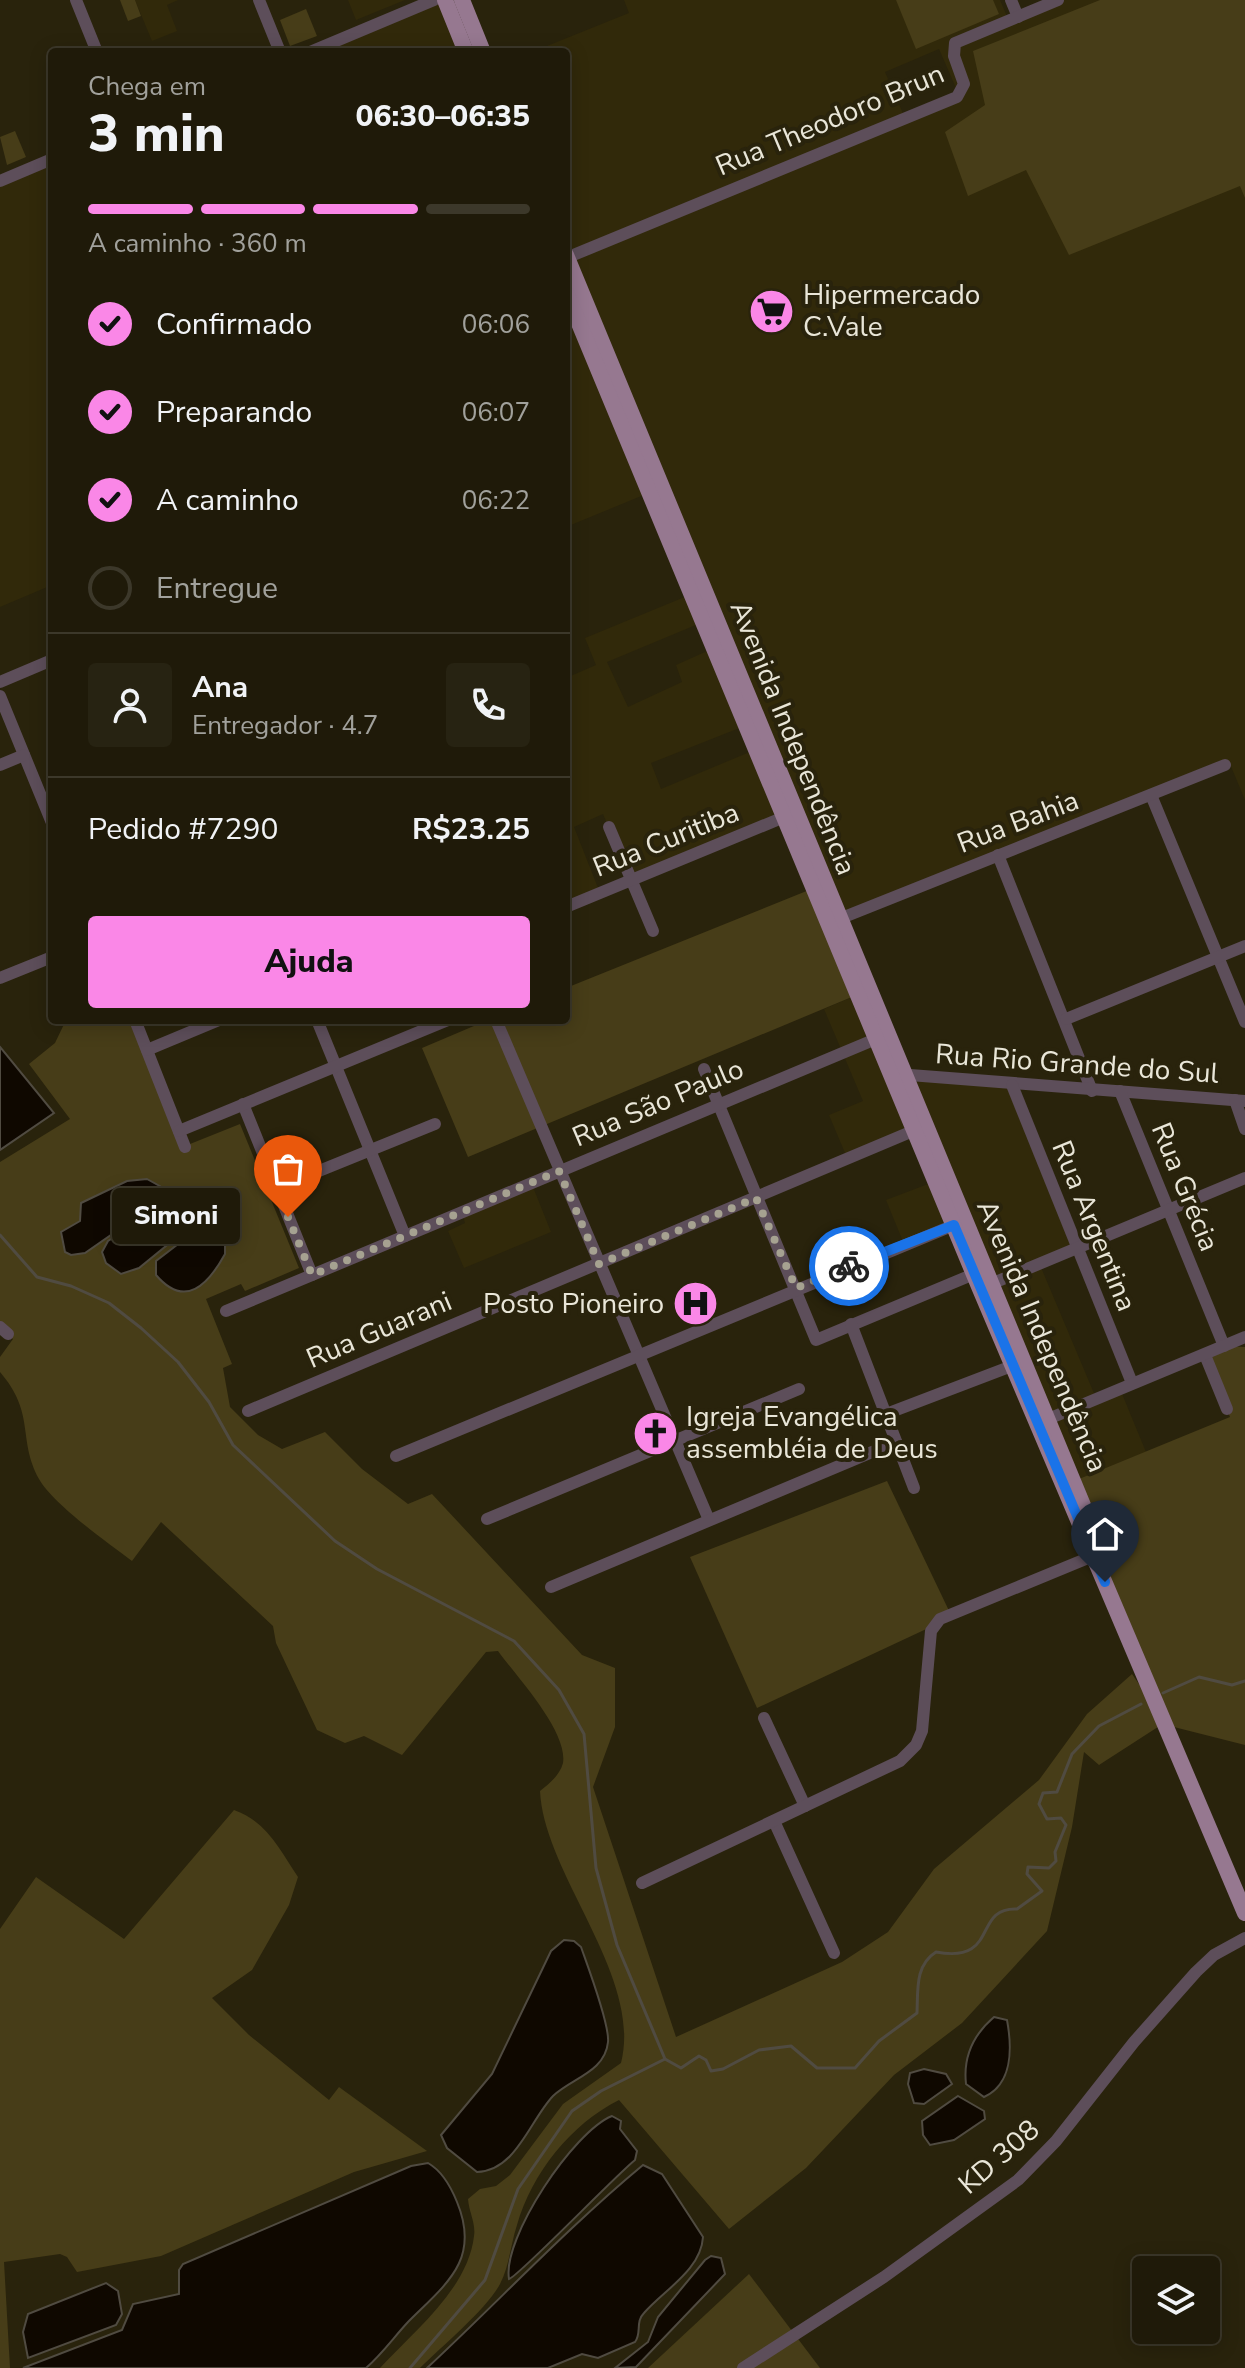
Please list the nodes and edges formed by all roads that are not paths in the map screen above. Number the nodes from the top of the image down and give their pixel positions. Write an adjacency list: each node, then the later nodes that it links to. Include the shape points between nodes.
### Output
1 (76, 0): 9 (street)
2 (259, 0): 10 (street)
3 (434, 0): 11 (street)
4 (445, 0): 12 (main road)
5 (462, 0): 13 (main road)
6 (1011, 0): 8 (street)
7 (1058, 0): 8 (street, Rua Theodoro Brun)
8 (1018, 17): 16 (street, Rua Theodoro Brun, via 955,43 964,84 957,97)
9 (95, 48)
10 (278, 48)
11 (320, 48)
12 (464, 48)
13 (481, 48)
14 (48, 161): 15 (street)
15 (0, 181)
16 (570, 255)
17 (570, 267): 24 (main road, Avenida Independência)
18 (570, 301): 24 (main road, Avenida Independência)
19 (48, 662): 20 (street)
20 (0, 682)
21 (0, 696): 22 (street)
22 (24, 755): 23 (street); 27 (street)
23 (0, 765)
24 (770, 765): 28 (main road, Avenida Independência)
25 (1225, 765): 26 (street, Rua Bahia)
26 (1151, 795): 30 (street, Rua Bahia); 36 (street)
27 (48, 810)
28 (790, 815): 31 (street, Rua Curitiba); 33 (main road, Avenida Independência)
29 (609, 827): 31 (street)
30 (998, 855): 33 (street, Rua Bahia); 39 (street)
31 (631, 880): 32 (street, Rua Curitiba); 34 (street)
32 (570, 905)
33 (834, 921): 46 (main road, Avenida Independência)
34 (653, 931)
35 (1245, 946): 36 (street)
36 (1217, 957): 39 (street); 40 (street)
37 (48, 959): 38 (street)
38 (0, 978)
39 (1066, 1019): 52 (street)
40 (1245, 1022)
41 (137, 1024): 47 (street)
42 (209, 1024): 47 (street)
43 (319, 1024): 48 (street)
44 (438, 1024): 48 (street)
45 (498, 1024): 63 (street)
46 (882, 1036): 50 (main road, Avenida Independência); 56 (street, Rua São Paulo)
47 (147, 1050): 60 (street)
48 (336, 1066): 55 (street); 62 (street)
49 (704, 1069): 56 (street)
50 (898, 1074): 51 (street, Rua Rio Grande do Sul); 58 (main road, Avenida Independência)
51 (1012, 1085): 52 (street, Rua Rio Grande do Sul); 70 (street, Rua Argentina)
52 (1092, 1091): 53 (street, Rua Rio Grande do Sul)
53 (1120, 1091): 54 (street, Rua Rio Grande do Sul); 67 (street, Rua Grécia)
54 (1240, 1101): 59 (street)
55 (243, 1104): 60 (street); 65 (street)
56 (718, 1104): 63 (street, Rua São Paulo); 66 (street)
57 (435, 1124): 62 (street)
58 (920, 1128): 66 (street, Rua Guarani); 68 (main road, Avenida Independência)
59 (1245, 1129)
60 (179, 1131): 61 (street)
61 (185, 1147)
62 (370, 1150): 65 (street); 69 (street)
63 (559, 1171): 69 (street, Rua São Paulo); 71 (street)
64 (1245, 1178): 67 (street)
65 (277, 1188): 72 (street)
66 (756, 1198): 71 (street, Rua Guarani); 74 (street)
67 (1168, 1209): 70 (street); 78 (street, Rua Grécia)
68 (960, 1223): 73 (main road, Avenida Independência); 74 (street)
69 (405, 1236): 72 (street, Rua São Paulo)
70 (1076, 1249): 73 (street); 82 (street, Rua Argentina)
71 (599, 1264): 80 (street); 85 (street, Rua Guarani)
72 (312, 1275): 75 (street, Rua São Paulo)
73 (982, 1282): 76 (street); 81 (main road, Avenida Independência)
74 (796, 1288): 76 (street, via 816,1340); 80 (street)
75 (226, 1311)
76 (851, 1324): 86 (street)
77 (1245, 1337): 78 (street)
78 (1224, 1346): 79 (street)
79 (1205, 1355): 82 (street); 84 (street)
80 (639, 1356): 88 (street); 91 (street)
81 (1018, 1363): 86 (street); 87 (main road, Avenida Independência)
82 (1132, 1383): 87 (street)
83 (799, 1389): 88 (street)
84 (1227, 1409)
85 (248, 1411)
86 (886, 1414): 89 (street)
87 (1043, 1422): 90 (main road, Avenida Independência)
88 (675, 1441): 93 (street); 94 (street)
89 (896, 1442): 92 (street); 94 (street)
90 (1054, 1448): 95 (main road, Avenida Independência); 97 (main road, Avenida Independência, via 1104,1558)
91 (396, 1456)
92 (914, 1488)
93 (487, 1519)
94 (709, 1520): 96 (street)
95 (1093, 1556): 97 (main road, Avenida Independência); 99 (street, via 940,1619 931,1631 922,1731 916,1745 900,1761)
96 (551, 1587)
97 (1118, 1608): 102 (main road)
98 (764, 1718): 99 (street)
99 (805, 1806): 100 (street)
100 (774, 1821): 101 (street); 104 (street)
101 (642, 1883)
102 (1245, 1913)
103 (1245, 1938): 105 (street, KD 308 / KD 308, via 1196,1972 1018,2180 884,2277)
104 (834, 1953)
105 (743, 2368)

